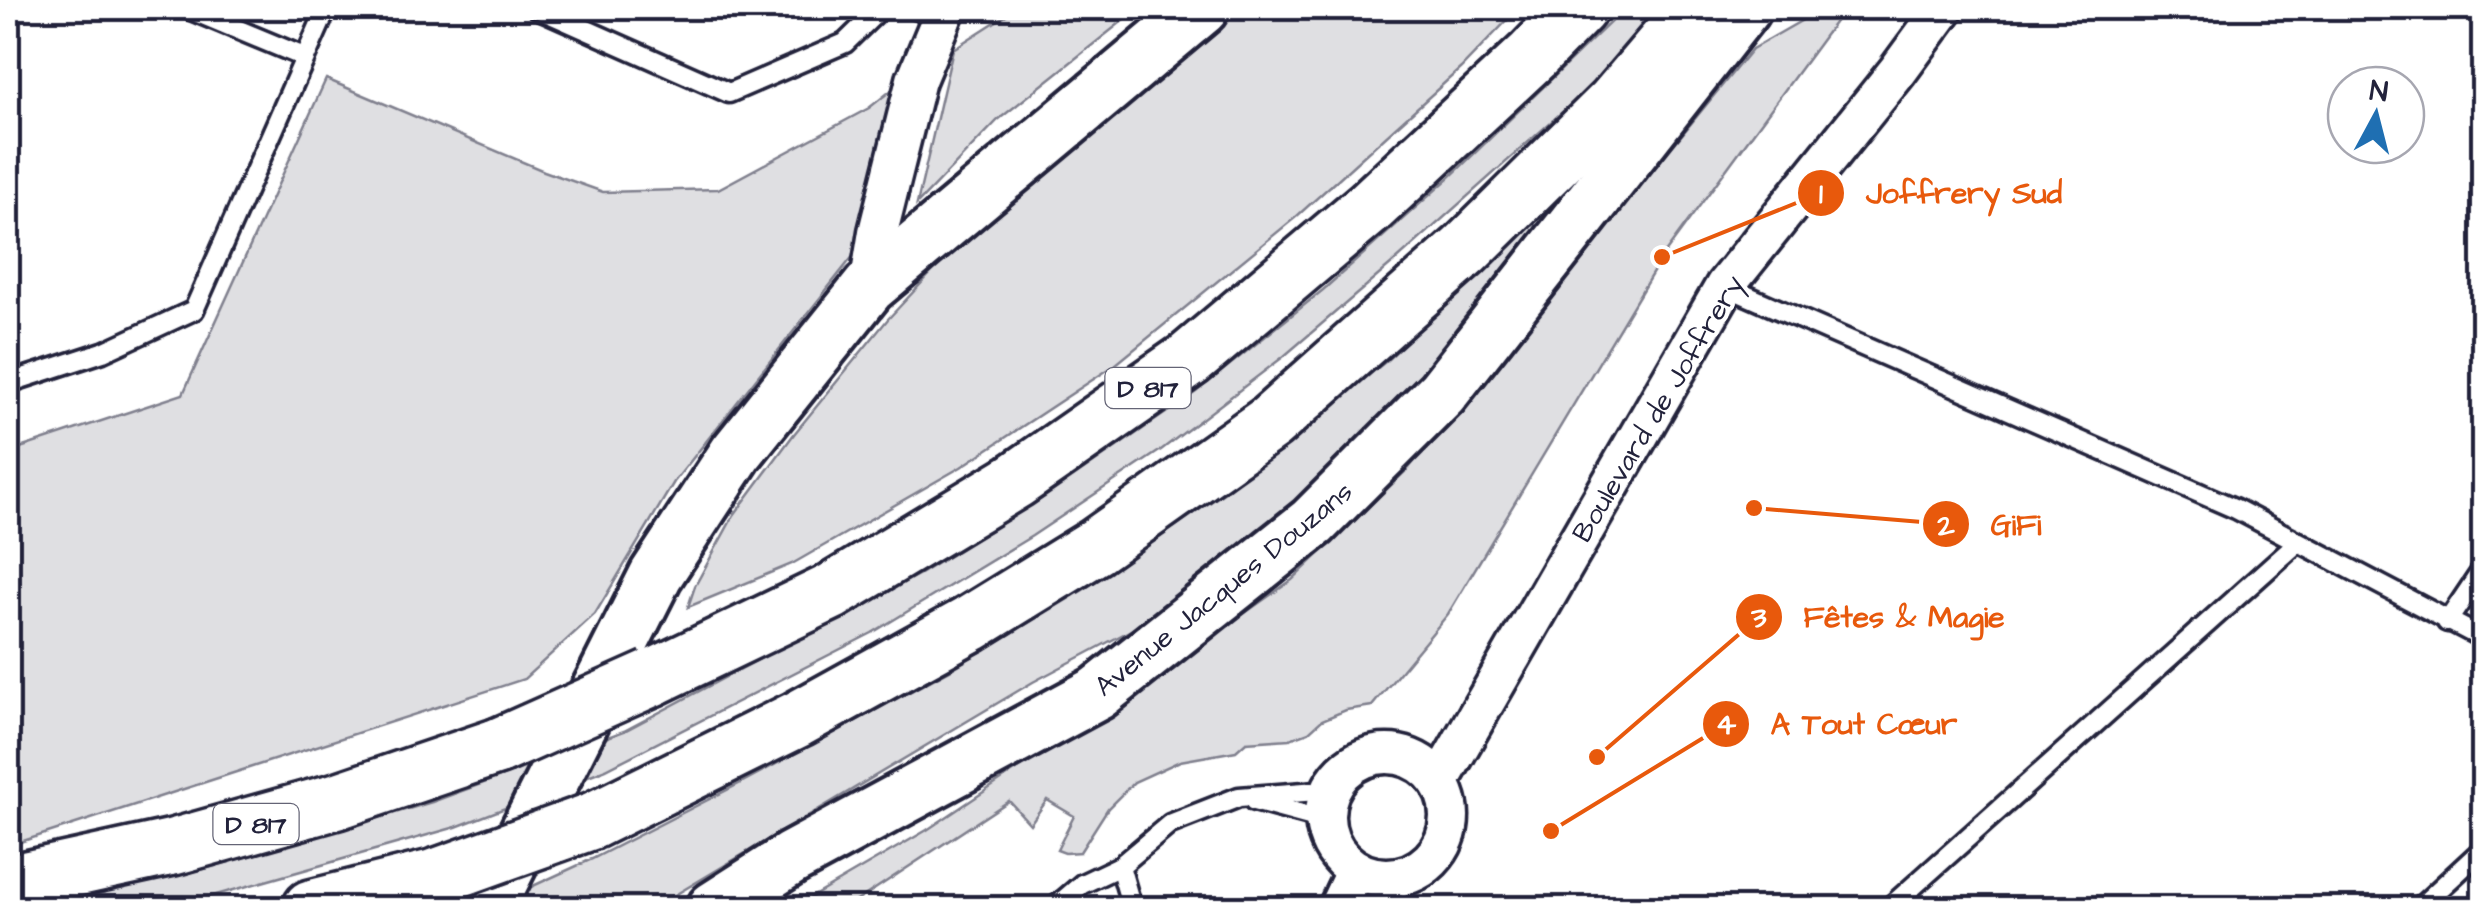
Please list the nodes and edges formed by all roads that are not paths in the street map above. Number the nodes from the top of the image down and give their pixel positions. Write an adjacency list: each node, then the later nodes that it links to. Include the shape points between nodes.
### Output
1 (186, 8): 11 (lane)
2 (327, 8): 11 (lane)
3 (537, 8): 4 (lane, via 729,94 845,43)
4 (881, 8)
5 (1202, 8): 13 (main road)
6 (1579, 8): 25 (main road, D 817, bridge, via 1370,207 1190,359 1015,481 831,592 499,746 192,842)
7 (1695, 8): 26 (main road, bridge, via 1614,103 1465,250 1270,423 1094,548 798,719 592,821 436,876)
8 (1744, 8): 28 (main road, Avenue Jacques Douzans, via 1442,393 1313,522 1098,693 792,858)
9 (1944, 8): 12 (street, Boulevard de Joffrery)
10 (933, 11): 13 (street)
11 (304, 56): 14 (lane, via 194,310 103,352)
12 (1725, 286): 15 (lane); 19 (street, Boulevard de Joffrery)
13 (869, 287): 27 (main road, via 736,453 656,576)
14 (8, 383)
15 (2298, 543): 17 (lane); 32 (lane)
16 (2484, 567): 17 (lane)
17 (2447, 622): 18 (lane)
18 (2484, 639)
19 (1439, 782): 21 (street, via 1406,756 1366,757 1334,781); 24 (street, via 1449,821 1432,858 1396,878)
20 (1239, 797): 21 (lane); 21 (lane); 23 (lane, via 1170,824)
21 (1328, 805): 24 (street, via 1329,840)
22 (2484, 848): 33 (lane)
23 (1120, 866): 29 (lane, via 1082,884); 30 (lane)
24 (1356, 870): 31 (street)
25 (8, 882)
26 (312, 908)
27 (488, 908)
28 (714, 908)
29 (1054, 908)
30 (1132, 908)
31 (1338, 908)
32 (1888, 908)
33 (2419, 908)

